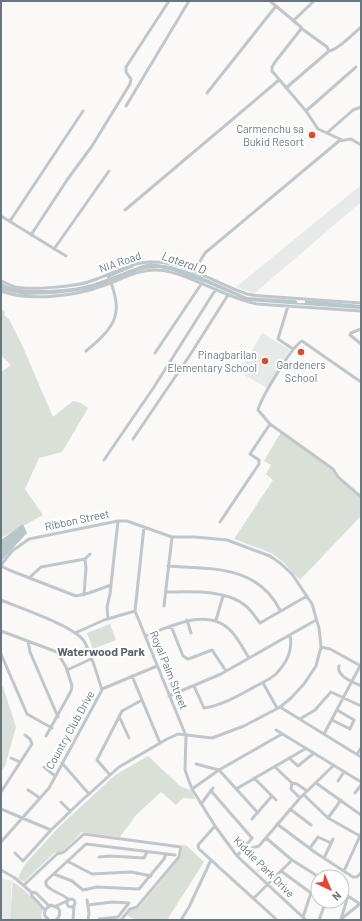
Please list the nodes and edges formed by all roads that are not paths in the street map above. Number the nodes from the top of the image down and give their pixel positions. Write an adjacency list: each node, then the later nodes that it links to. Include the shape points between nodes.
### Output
1 (169, 1): 25 (street, via 126,67 131,79 130,84 92,146)
2 (189, 1): 14 (street)
3 (270, 1): 5 (street)
4 (314, 1): 6 (street)
5 (276, 6): 6 (street); 13 (street)
6 (293, 20): 8 (street)
7 (361, 27): 9 (street, via 333,51)
8 (301, 28): 9 (street); 11 (street, via 272,67)
9 (329, 51): 12 (street)
10 (356, 67): 17 (street)
11 (279, 80): 12 (street); 22 (street)
12 (286, 88): 17 (street)
13 (207, 92)
14 (126, 106)
15 (361, 107): 18 (street, via 353,110)
16 (83, 111): 24 (street)
17 (306, 111): 18 (street, via 318,129)
18 (327, 133): 19 (street)
19 (343, 140): 20 (street, via 351,139); 28 (street, via 205,253)
20 (361, 145)
21 (109, 171): 26 (street)
22 (125, 210)
23 (1, 216): 24 (street)
24 (10, 221): 25 (street)
25 (31, 235): 26 (street)
26 (54, 248): 27 (street)
27 (66, 256)
28 (194, 272): 29 (street, NIA Road, via 161,262 148,262); 30 (street); 39 (street, NIA Road, via 248,294)
29 (109, 276): 32 (street); 34 (street, NIA Road, via 86,283)
30 (191, 278): 32 (street, via 164,270 152,270); 33 (street)
31 (1, 281): 34 (street, NIA Road, via 21,288)
32 (111, 282): 37 (street, via 86,291); 48 (street, via 117,314 106,332)
33 (202, 283): 35 (street); 49 (street)
34 (51, 288): 37 (street)
35 (216, 289): 38 (street); 53 (street)
36 (1, 291): 37 (street, via 16,296)
37 (51, 295)
38 (228, 295): 42 (street); 52 (street)
39 (263, 297): 40 (street, NIA Road); 42 (street)
40 (293, 302): 41 (street, NIA Road); 43 (street); 44 (street)
41 (361, 303)
42 (262, 304): 43 (street)
43 (288, 306): 47 (street, via 278,339)
44 (361, 310)
45 (361, 330): 46 (street, via 350,334)
46 (361, 344)
47 (293, 349): 50 (street, via 299,342 305,342); 51 (street, via 258,407)
48 (86, 351)
49 (156, 353)
50 (361, 382)
51 (270, 424): 54 (street, via 333,469 338,477); 56 (street, via 250,454 259,460 259,464)
52 (133, 439)
53 (104, 460)
54 (361, 497)
55 (118, 521): 57 (street, Ribbon Street, via 127,521); 61 (street, Ribbon Street, via 29,539 12,551); 64 (street)
56 (220, 522)
57 (144, 527): 58 (street, Ribbon Street); 72 (street)
58 (172, 537): 62 (street); 68 (street, Ribbon Street, via 227,540 270,556 292,574)
59 (90, 554): 60 (street)
60 (86, 559): 63 (street, via 41,567); 66 (street)
61 (1, 565): 63 (street)
62 (168, 566): 65 (street); 71 (street, via 230,571 247,577 262,586)
63 (29, 578): 66 (street, via 76,596)
64 (111, 585): 66 (street); 73 (street, via 107,607)
65 (166, 592): 67 (street, via 197,592); 70 (street)
66 (84, 595)
67 (223, 596): 75 (street); 77 (street, via 244,604)
68 (307, 596): 71 (street); 76 (street, Ribbon Street)
69 (1, 600): 81 (street, Country Club Drive)
70 (164, 606)
71 (280, 610): 77 (street)
72 (135, 611): 73 (street); 84 (street, Royal Palm Street)
73 (108, 619): 81 (street)
74 (187, 620): 75 (street); 78 (street); 82 (street)
75 (216, 620): 89 (street, via 232,632)
76 (316, 620): 83 (street); 86 (street, Ribbon Street)
77 (260, 623): 79 (street)
78 (171, 626): 84 (street); 88 (street)
79 (257, 627)
80 (1, 631): 85 (street)
81 (75, 633): 90 (street, Country Club Drive, via 84,641)
82 (191, 633)
83 (290, 635): 89 (street); 98 (street, via 292,646 288,657 276,674)
84 (145, 636): 92 (street, Royal Palm Street)
85 (28, 641): 95 (street, via 57,652); 113 (street, via 30,652)
86 (321, 647): 94 (street, via 330,649); 108 (street, via 316,666 308,678 291,698)
87 (1, 654): 111 (street)
88 (186, 658): 91 (street); 96 (street, via 213,649)
89 (249, 658): 96 (street)
90 (91, 659): 95 (street); 102 (street, Country Club Drive)
91 (185, 662)
92 (157, 666): 97 (street); 103 (street, Royal Palm Street)
93 (339, 666): 99 (street, via 340,674)
94 (361, 666): 99 (street)
95 (67, 670): 113 (street, via 72,686)
96 (226, 671): 100 (street)
97 (132, 676): 102 (street); 105 (street)
98 (263, 682): 100 (street, via 231,700 203,710); 108 (street)
99 (351, 682): 101 (street); 104 (street)
100 (194, 686): 103 (street)
101 (361, 686)
102 (102, 689): 134 (street, Country Club Drive)
103 (170, 696): 123 (street, Royal Palm Street)
104 (344, 697): 107 (street); 110 (street); 115 (street, via 331,692 315,710)
105 (142, 700): 109 (street); 125 (street)
106 (122, 706): 109 (street)
107 (361, 706)
108 (278, 707): 115 (street); 123 (street, via 244,726 212,738)
109 (125, 710): 112 (street)
110 (337, 710): 116 (street); 116 (street, via 354,720 350,729)
111 (27, 714): 114 (street); 117 (street)
112 (119, 716): 124 (street); 141 (street, via 96,760)
113 (58, 717): 117 (street)
114 (24, 719)
115 (300, 720): 121 (street)
116 (332, 720): 121 (street)
117 (52, 728): 122 (street)
118 (276, 730): 120 (street)
119 (25, 734): 133 (street, via 32,744)
120 (282, 734): 126 (street); 139 (street)
121 (324, 734): 129 (street)
122 (46, 736)
123 (186, 736): 125 (street, via 178,734); 149 (street, Kiddie Park Drive, via 186,770)
124 (129, 738)
125 (160, 744): 141 (street, via 119,767)
126 (306, 748): 128 (street); 132 (street)
127 (361, 748): 129 (street)
128 (314, 753): 132 (street, via 298,766); 137 (street)
129 (357, 754): 130 (street)
130 (361, 757)
131 (11, 758): 133 (street)
132 (289, 758): 136 (street)
133 (20, 762): 153 (street)
134 (62, 763): 142 (street, Country Club Drive); 156 (street)
135 (196, 764): 139 (street)
136 (275, 766): 143 (street); 146 (street)
137 (333, 766): 140 (street); 147 (street)
138 (44, 767): 142 (street)
139 (219, 770): 149 (street); 150 (street)
140 (344, 772): 144 (street); 145 (street)
141 (110, 775): 156 (street)
142 (55, 776): 159 (street, Country Club Drive)
143 (254, 778): 150 (street); 158 (street)
144 (338, 782)
145 (361, 783): 155 (street)
146 (292, 784): 152 (street, via 298,784); 160 (street, via 291,789)
147 (316, 784): 152 (street); 162 (street)
148 (213, 788): 154 (street)
149 (192, 789): 164 (street, Kiddie Park Drive)
150 (236, 789): 168 (street)
151 (28, 790): 159 (street)
152 (307, 791): 157 (street)
153 (1, 792)
154 (212, 792): 164 (street); 189 (street, via 252,838)
155 (355, 793)
156 (89, 794): 167 (street)
157 (304, 795): 160 (street); 171 (street)
158 (272, 796): 161 (street); 168 (street)
159 (40, 798): 170 (street, Country Club Drive)
160 (300, 798): 166 (street)
161 (276, 800)
162 (341, 800): 169 (street); 171 (street)
163 (61, 802): 167 (street)
164 (201, 804): 175 (street, Kiddie Park Drive)
165 (1, 809): 170 (street)
166 (290, 809): 173 (street); 174 (street)
167 (70, 811): 176 (street)
168 (258, 812): 172 (street)
169 (361, 814)
170 (22, 818): 176 (street); 180 (street, Country Club Drive)
171 (328, 818): 177 (street)
172 (252, 819)
173 (277, 824): 178 (street); 184 (street)
174 (311, 825)
175 (214, 826): 189 (street, Kiddie Park Drive); 193 (street, via 198,846)
176 (51, 830): 186 (street, via 23,861)
177 (360, 835): 197 (street)
178 (266, 838): 183 (street, via 259,846); 194 (street)
179 (333, 839): 181 (street)
180 (1, 842)
181 (331, 843): 184 (street, via 318,838); 192 (street)
182 (106, 847): 185 (street); 190 (street); 195 (street, via 86,844)
183 (252, 848)
184 (310, 848): 192 (street)
185 (147, 852): 187 (street); 190 (street, via 144,858)
186 (15, 853)
187 (166, 854): 188 (street); 204 (street)
188 (175, 855)
189 (237, 856): 205 (street, Kiddie Park Drive)
190 (106, 857): 191 (street)
191 (99, 858)
192 (324, 858): 196 (street)
193 (211, 860): 209 (street); 230 (street)
194 (292, 860): 199 (street); 200 (street)
195 (67, 861): 202 (street); 204 (street, via 92,874 131,872)
196 (341, 869)
197 (345, 869)
198 (1, 870): 206 (street)
199 (310, 871)
200 (281, 872): 205 (street); 222 (street, via 311,893)
201 (361, 873): 203 (street, via 357,877)
202 (54, 874): 204 (street, via 72,881 83,890 97,887 139,889); 210 (street, via 46,881 46,885)
203 (350, 875)
204 (150, 876)
205 (267, 884): 209 (street); 222 (street, Kiddie Park Drive)
206 (24, 885): 207 (street); 229 (street, via 57,854 64,852 84,834 181,847 179,856 137,907 130,909)
207 (31, 892): 215 (street, via 36,893); 220 (street)
208 (350, 897): 212 (street)
209 (254, 898): 231 (street)
210 (68, 900): 213 (street, via 74,900); 216 (street); 217 (street)
211 (87, 900): 214 (street)
212 (361, 904): 234 (street)
213 (74, 905): 217 (street); 227 (street)
214 (88, 905): 224 (street, via 129,903 118,917); 228 (street)
215 (49, 906): 216 (street); 220 (street)
216 (56, 906): 221 (street)
217 (68, 906): 221 (street)
218 (323, 909): 233 (street)
219 (344, 909): 234 (street)
220 (45, 910): 225 (street, via 45,916)
221 (59, 910): 226 (street, via 60,914)
222 (302, 917): 232 (street, Kiddie Park Drive)
223 (99, 919): 224 (street)
224 (108, 919)
225 (49, 920)
226 (56, 920)
227 (73, 920)
228 (88, 920)
229 (121, 920)
230 (181, 920)
231 (276, 920)
232 (306, 920)
233 (319, 920)
234 (340, 920)

